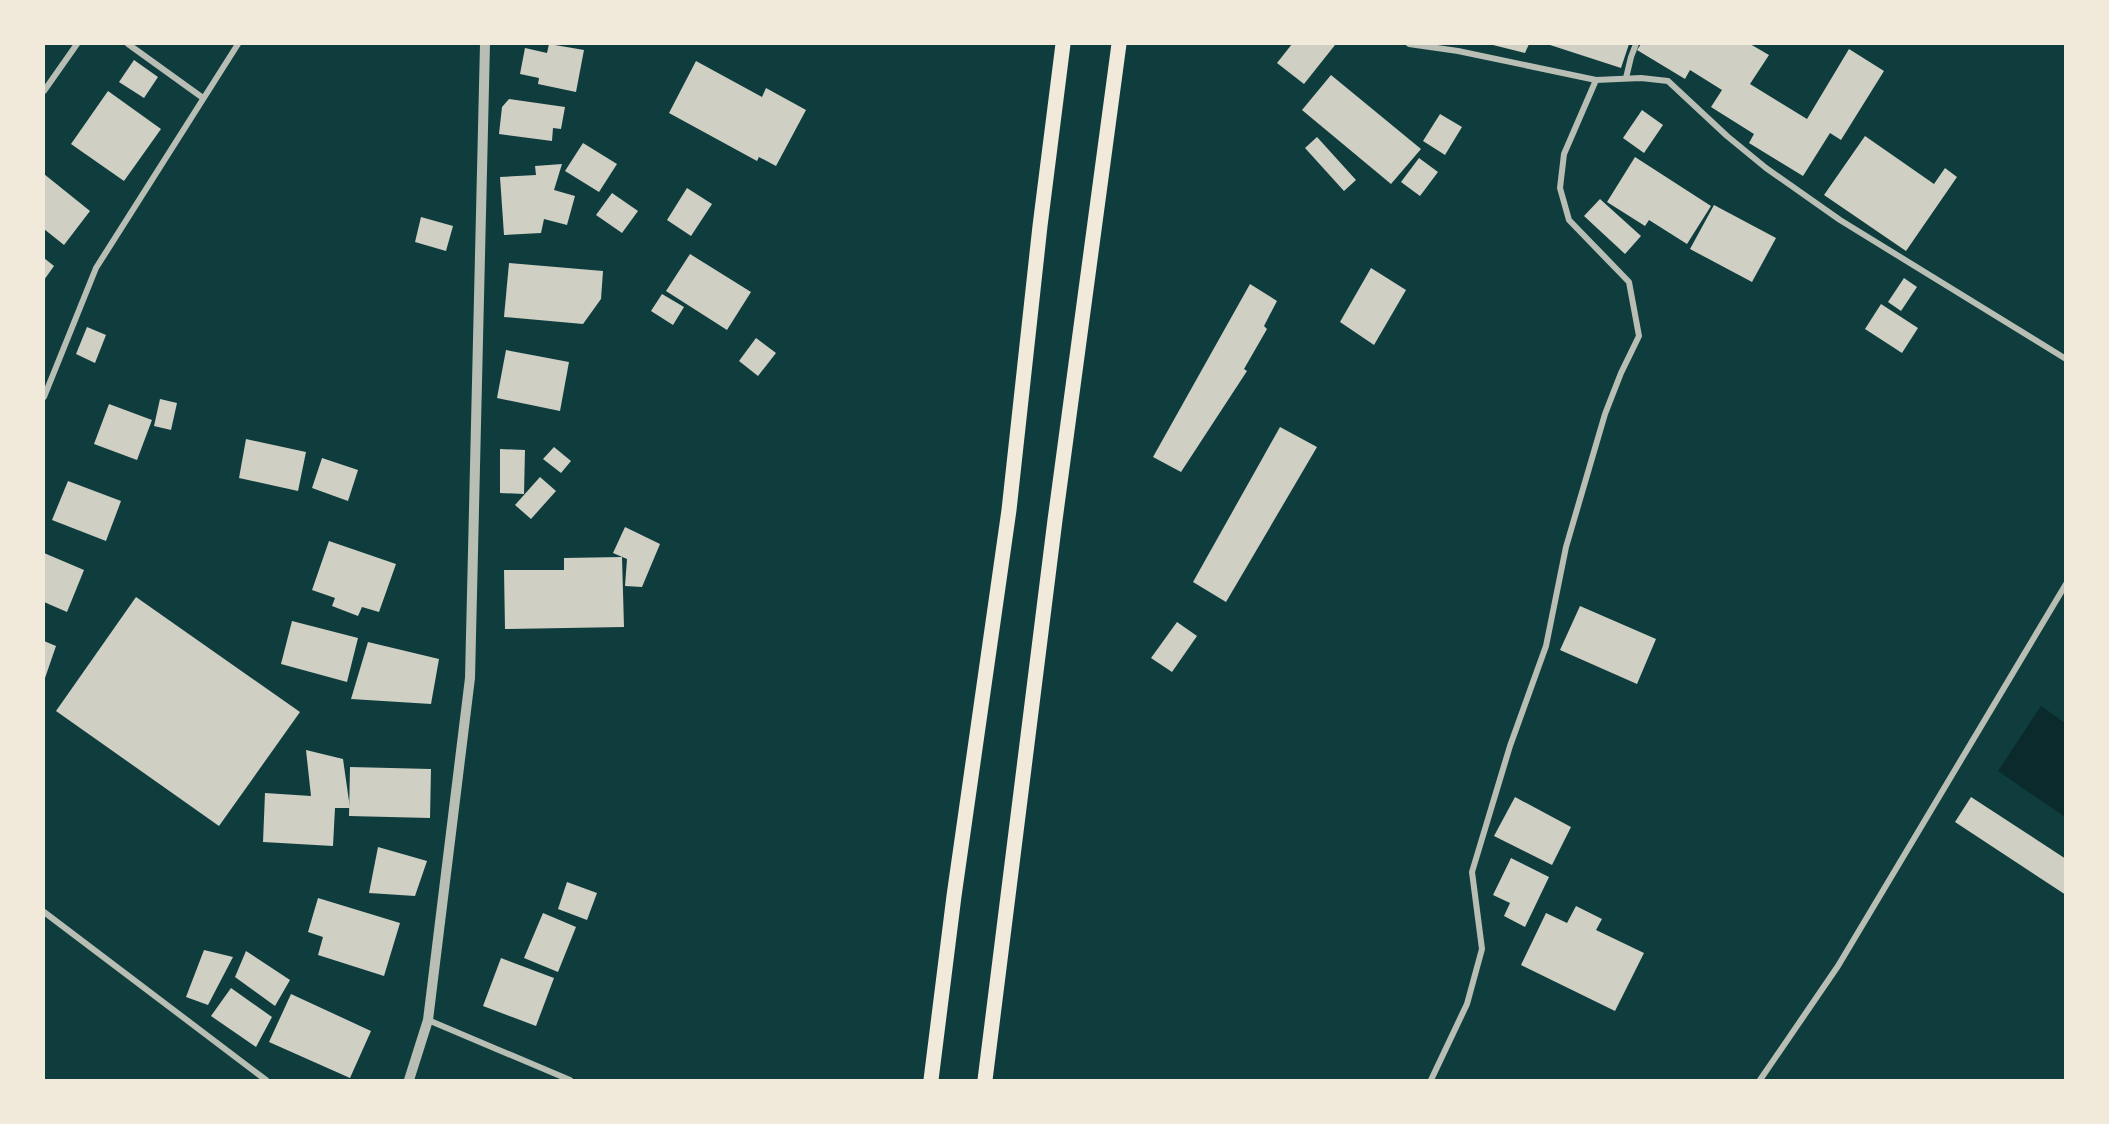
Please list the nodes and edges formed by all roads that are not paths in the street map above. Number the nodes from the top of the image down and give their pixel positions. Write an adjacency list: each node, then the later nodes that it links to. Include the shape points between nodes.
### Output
1 (77, 44): 11 (street)
2 (128, 44): 12 (street)
3 (238, 44): 12 (street)
4 (485, 44): 17 (street, via 470,678)
5 (1063, 44): 21 (main road, via 1009,510)
6 (1119, 44): 22 (main road)
7 (1409, 44): 10 (street)
8 (1636, 44): 9 (street)
9 (1626, 78): 10 (street); 13 (street, via 1668,81 1766,168 1840,220)
10 (1596, 80): 23 (street, via 1564,154 1560,188 1569,220 1629,282 1639,336 1605,414 1566,547 1546,646 1510,746 1472,872 1482,949 1467,1004)
11 (44, 91)
12 (203, 98): 14 (street, via 96,268)
13 (2066, 359)
14 (44, 397)
15 (2066, 584): 24 (street, via 1838,966)
16 (44, 912): 18 (street)
17 (428, 1020): 19 (street); 20 (street)
18 (266, 1080)
19 (409, 1080)
20 (570, 1080)
21 (931, 1080)
22 (985, 1080)
23 (1431, 1080)
24 (1760, 1080)

